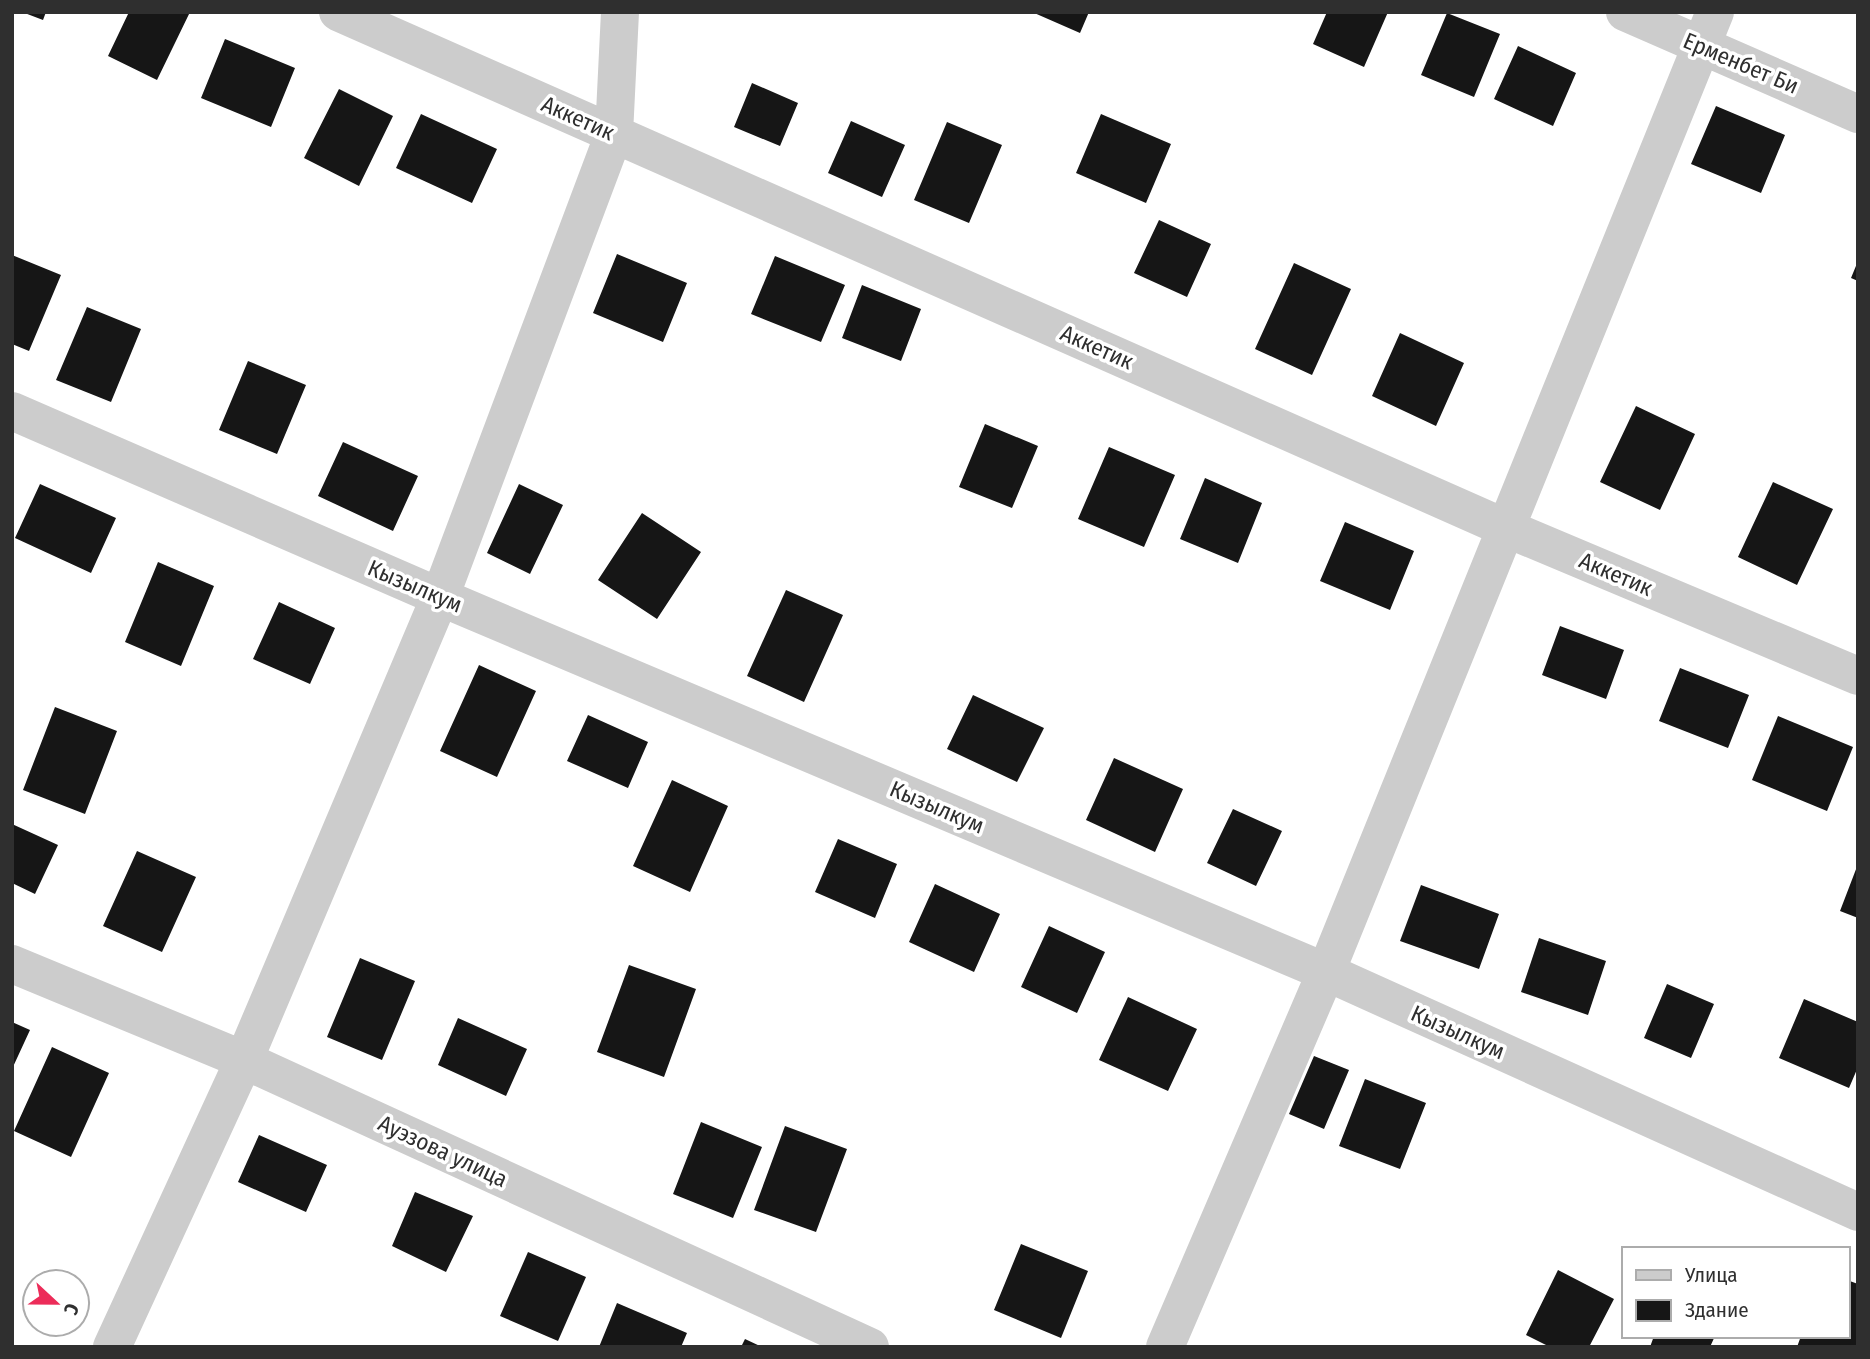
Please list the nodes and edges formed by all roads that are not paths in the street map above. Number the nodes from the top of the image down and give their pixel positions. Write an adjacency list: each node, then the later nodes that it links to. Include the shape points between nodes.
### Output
1 (338, 12): 6 (street, Аккетик)
2 (620, 12): 6 (street)
3 (1625, 12): 4 (street, Ерменбет Би)
4 (1709, 29): 5 (street, Ерменбет Би); 8 (street)
5 (1858, 114)
6 (614, 134): 8 (street, Аккетик); 9 (street)
7 (12, 411): 9 (street, Кызылкум)
8 (1508, 529): 10 (street, Аккетик); 12 (street)
9 (440, 597): 12 (street, Кызылкум); 13 (street)
10 (1858, 676)
11 (12, 964): 13 (street, Ауэзова улица)
12 (1326, 972): 14 (street, Кызылкум); 17 (street)
13 (244, 1060): 15 (street); 16 (street, Ауэзова улица)
14 (1858, 1212)
15 (112, 1347)
16 (870, 1347)
17 (1165, 1347)

